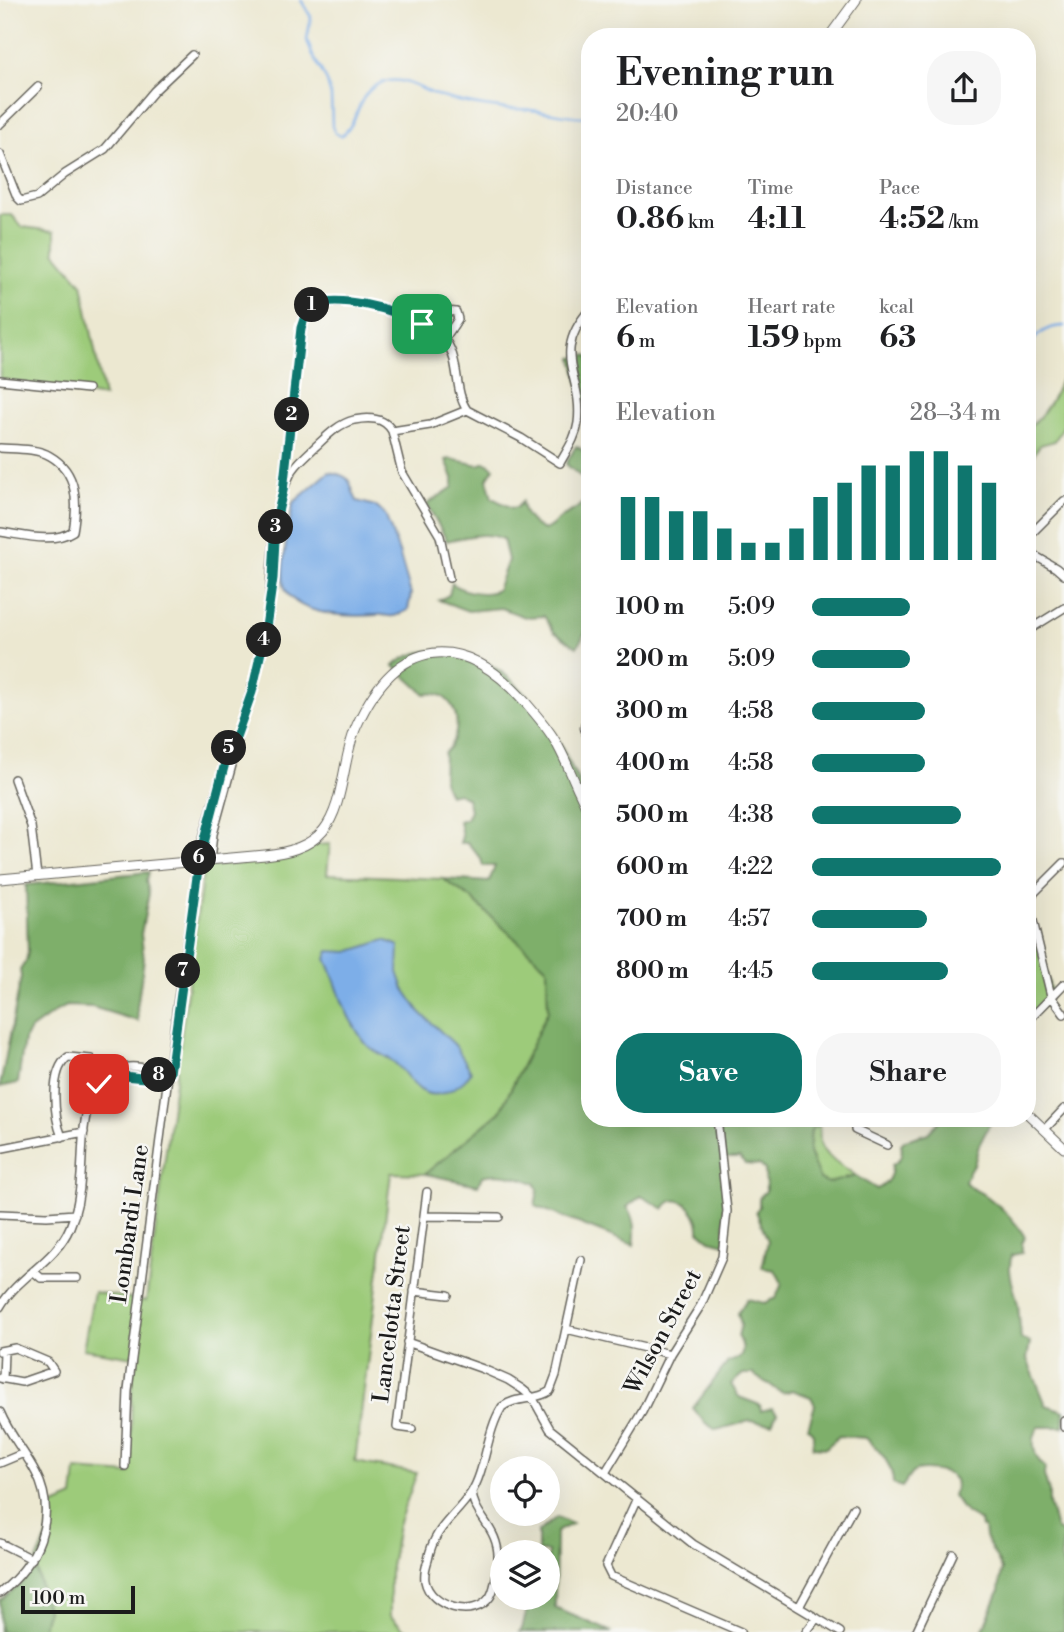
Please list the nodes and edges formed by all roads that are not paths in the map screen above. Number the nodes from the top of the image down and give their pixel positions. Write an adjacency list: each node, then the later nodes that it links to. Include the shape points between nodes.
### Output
1 (856, 0): 2 (street)
2 (835, 28)
3 (192, 55): 6 (street, via 105,149 37,197 21,201)
4 (38, 86): 5 (street)
5 (0, 124)
6 (0, 154)
7 (581, 323): 12 (street, via 569,351 577,426 560,463)
8 (427, 327): 9 (street); 9 (street, via 446,311 456,312 458,319); 15 (street, via 395,312 345,302 319,302 309,307 301,328)
9 (444, 340): 12 (street)
10 (0, 380): 11 (street)
11 (88, 389)
12 (467, 410): 13 (street, via 430,425)
13 (392, 431): 15 (street, via 373,418 343,424 296,465); 21 (street, via 402,472 440,536)
14 (0, 447): 18 (street, via 48,455 73,482 76,499 73,531 66,535)
15 (283, 491): 24 (street, via 265,634)
16 (1064, 500): 17 (street)
17 (1036, 529)
18 (0, 532)
19 (1036, 556): 20 (street)
20 (1064, 575)
21 (449, 578)
22 (1064, 608): 23 (street)
23 (1036, 625)
24 (236, 737): 27 (street); 28 (street, Lombardi Lane, via 230,744)
25 (14, 779): 30 (street, via 31,826)
26 (581, 798): 27 (street, via 558,745 514,689 466,656 432,653 403,665 373,694 353,733 335,807 320,834 288,852)
27 (210, 861): 28 (street)
28 (199, 862): 30 (street); 39 (street, Lombardi Lane)
29 (1064, 863): 32 (street)
30 (37, 876): 31 (street)
31 (0, 879)
32 (1036, 890)
33 (1036, 932): 35 (street)
34 (1064, 984): 35 (street)
35 (1051, 996): 36 (street); 37 (street)
36 (1036, 1012)
37 (1064, 1014)
38 (91, 1059): 46 (street, via 68,1057 60,1067 55,1107)
39 (167, 1073): 45 (street, via 132,1066 117,1069 90,1098); 73 (street, Lombardi Lane, via 128,1390)
40 (1064, 1109): 44 (street)
41 (1036, 1121): 44 (street)
42 (718, 1127): 64 (street, Wilson Street, via 727,1211 722,1257 701,1306)
43 (855, 1127): 47 (street)
44 (1045, 1129): 48 (street)
45 (84, 1132): 46 (street); 51 (street)
46 (62, 1137): 49 (street)
47 (887, 1144)
48 (1064, 1148)
49 (1, 1150)
50 (428, 1192): 53 (street, Lancelotta Street)
51 (75, 1213): 52 (street); 56 (street, via 62,1241)
52 (0, 1214)
53 (424, 1216): 54 (street); 58 (street, Lancelotta Street)
54 (499, 1217)
55 (581, 1260): 61 (street)
56 (33, 1271): 57 (street, via 41,1278); 60 (street)
57 (76, 1278)
58 (414, 1291): 59 (street); 62 (street, Lancelotta Street)
59 (449, 1295)
60 (0, 1307)
61 (566, 1329): 64 (street); 66 (street, via 550,1391)
62 (407, 1342): 66 (street, via 500,1376); 70 (street, Lancelotta Street, via 397,1427)
63 (2, 1352): 65 (street); 65 (street, via 15,1348 48,1362 54,1371 22,1381)
64 (670, 1354): 74 (street, Wilson Street)
65 (2, 1378)
66 (532, 1397): 74 (street, via 550,1429); 75 (street, via 508,1403 499,1412)
67 (0, 1412): 71 (street)
68 (1064, 1420): 69 (street)
69 (1064, 1427)
70 (412, 1429)
71 (24, 1453): 72 (street); 80 (street, via 40,1483 46,1511)
72 (0, 1463)
73 (125, 1466)
74 (606, 1473): 76 (street)
75 (472, 1492): 75 (street, via 437,1533 425,1577 436,1598 460,1609 482,1605 489,1598 498,1562 496,1539)
76 (636, 1498): 82 (street, via 702,1551); 84 (street, via 607,1571)
77 (853, 1508): 82 (street)
78 (0, 1543): 80 (street)
79 (953, 1554): 87 (street)
80 (32, 1559): 81 (street)
81 (0, 1593)
82 (799, 1607): 83 (street)
83 (817, 1618): 85 (street); 86 (street)
84 (741, 1632)
85 (806, 1632)
86 (839, 1632)
87 (916, 1632)

